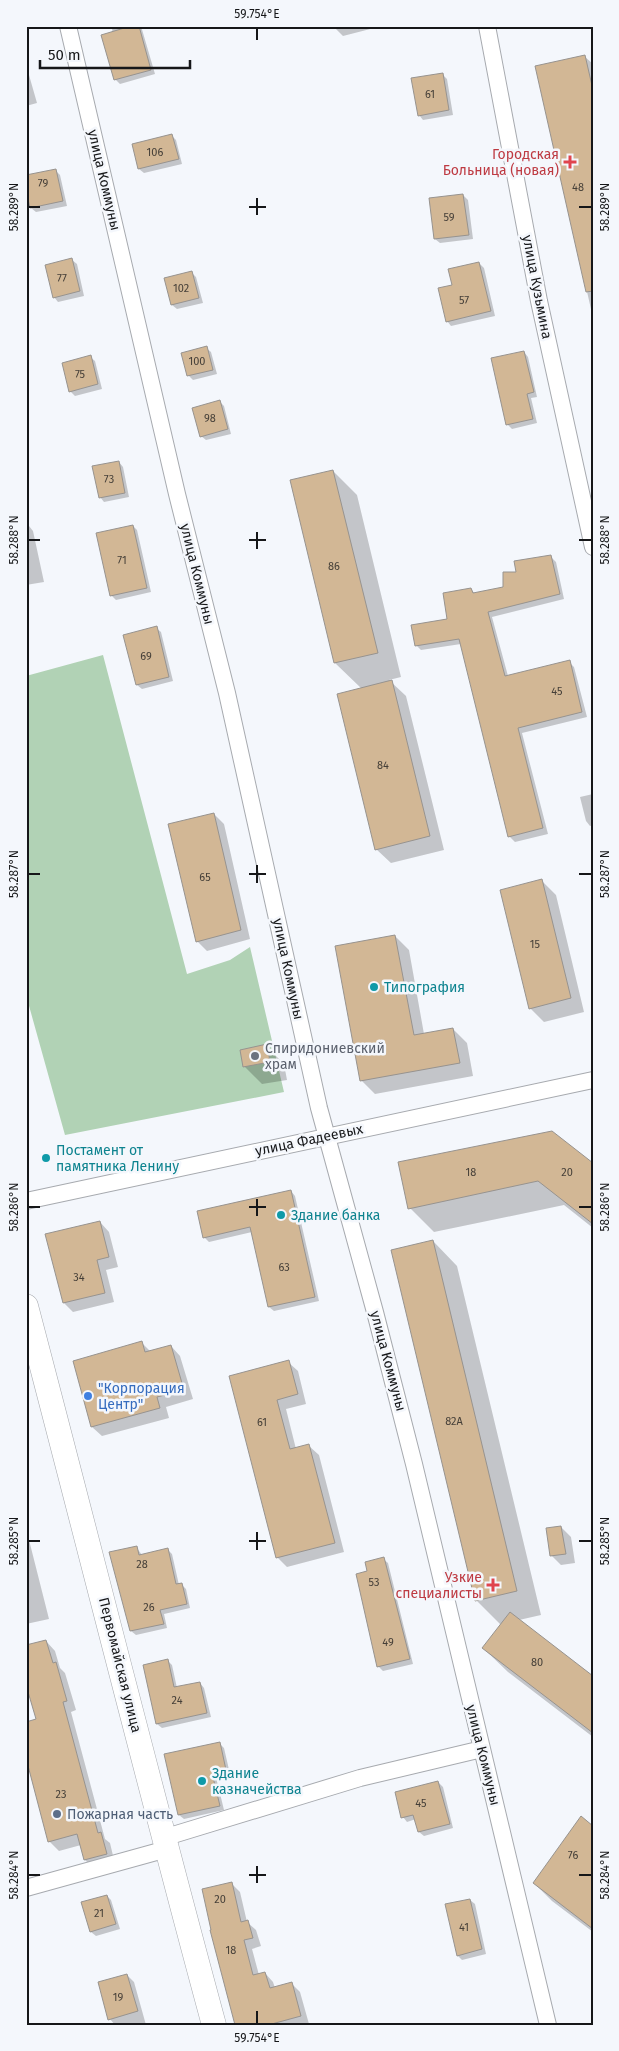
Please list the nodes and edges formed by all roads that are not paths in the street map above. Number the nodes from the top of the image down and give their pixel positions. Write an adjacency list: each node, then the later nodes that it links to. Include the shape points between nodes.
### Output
1 (68, 26): 5 (street, улица Коммуны, via 227,693)
2 (487, 26): 3 (street, улица Кузьмина, via 539,301)
3 (593, 547)
4 (593, 1080): 5 (street, улица Фадеевых)
5 (326, 1136): 6 (street, улица Фадеевых); 8 (street, улица Коммуны, via 414,1464)
6 (26, 1201)
7 (26, 1306): 9 (main road, Первомайская улица)
8 (482, 1749): 9 (street, via 360,1778); 12 (street, улица Коммуны)
9 (165, 1844): 10 (street); 11 (main road, Первомайская улица)
10 (26, 1888)
11 (214, 2025)
12 (548, 2025)

